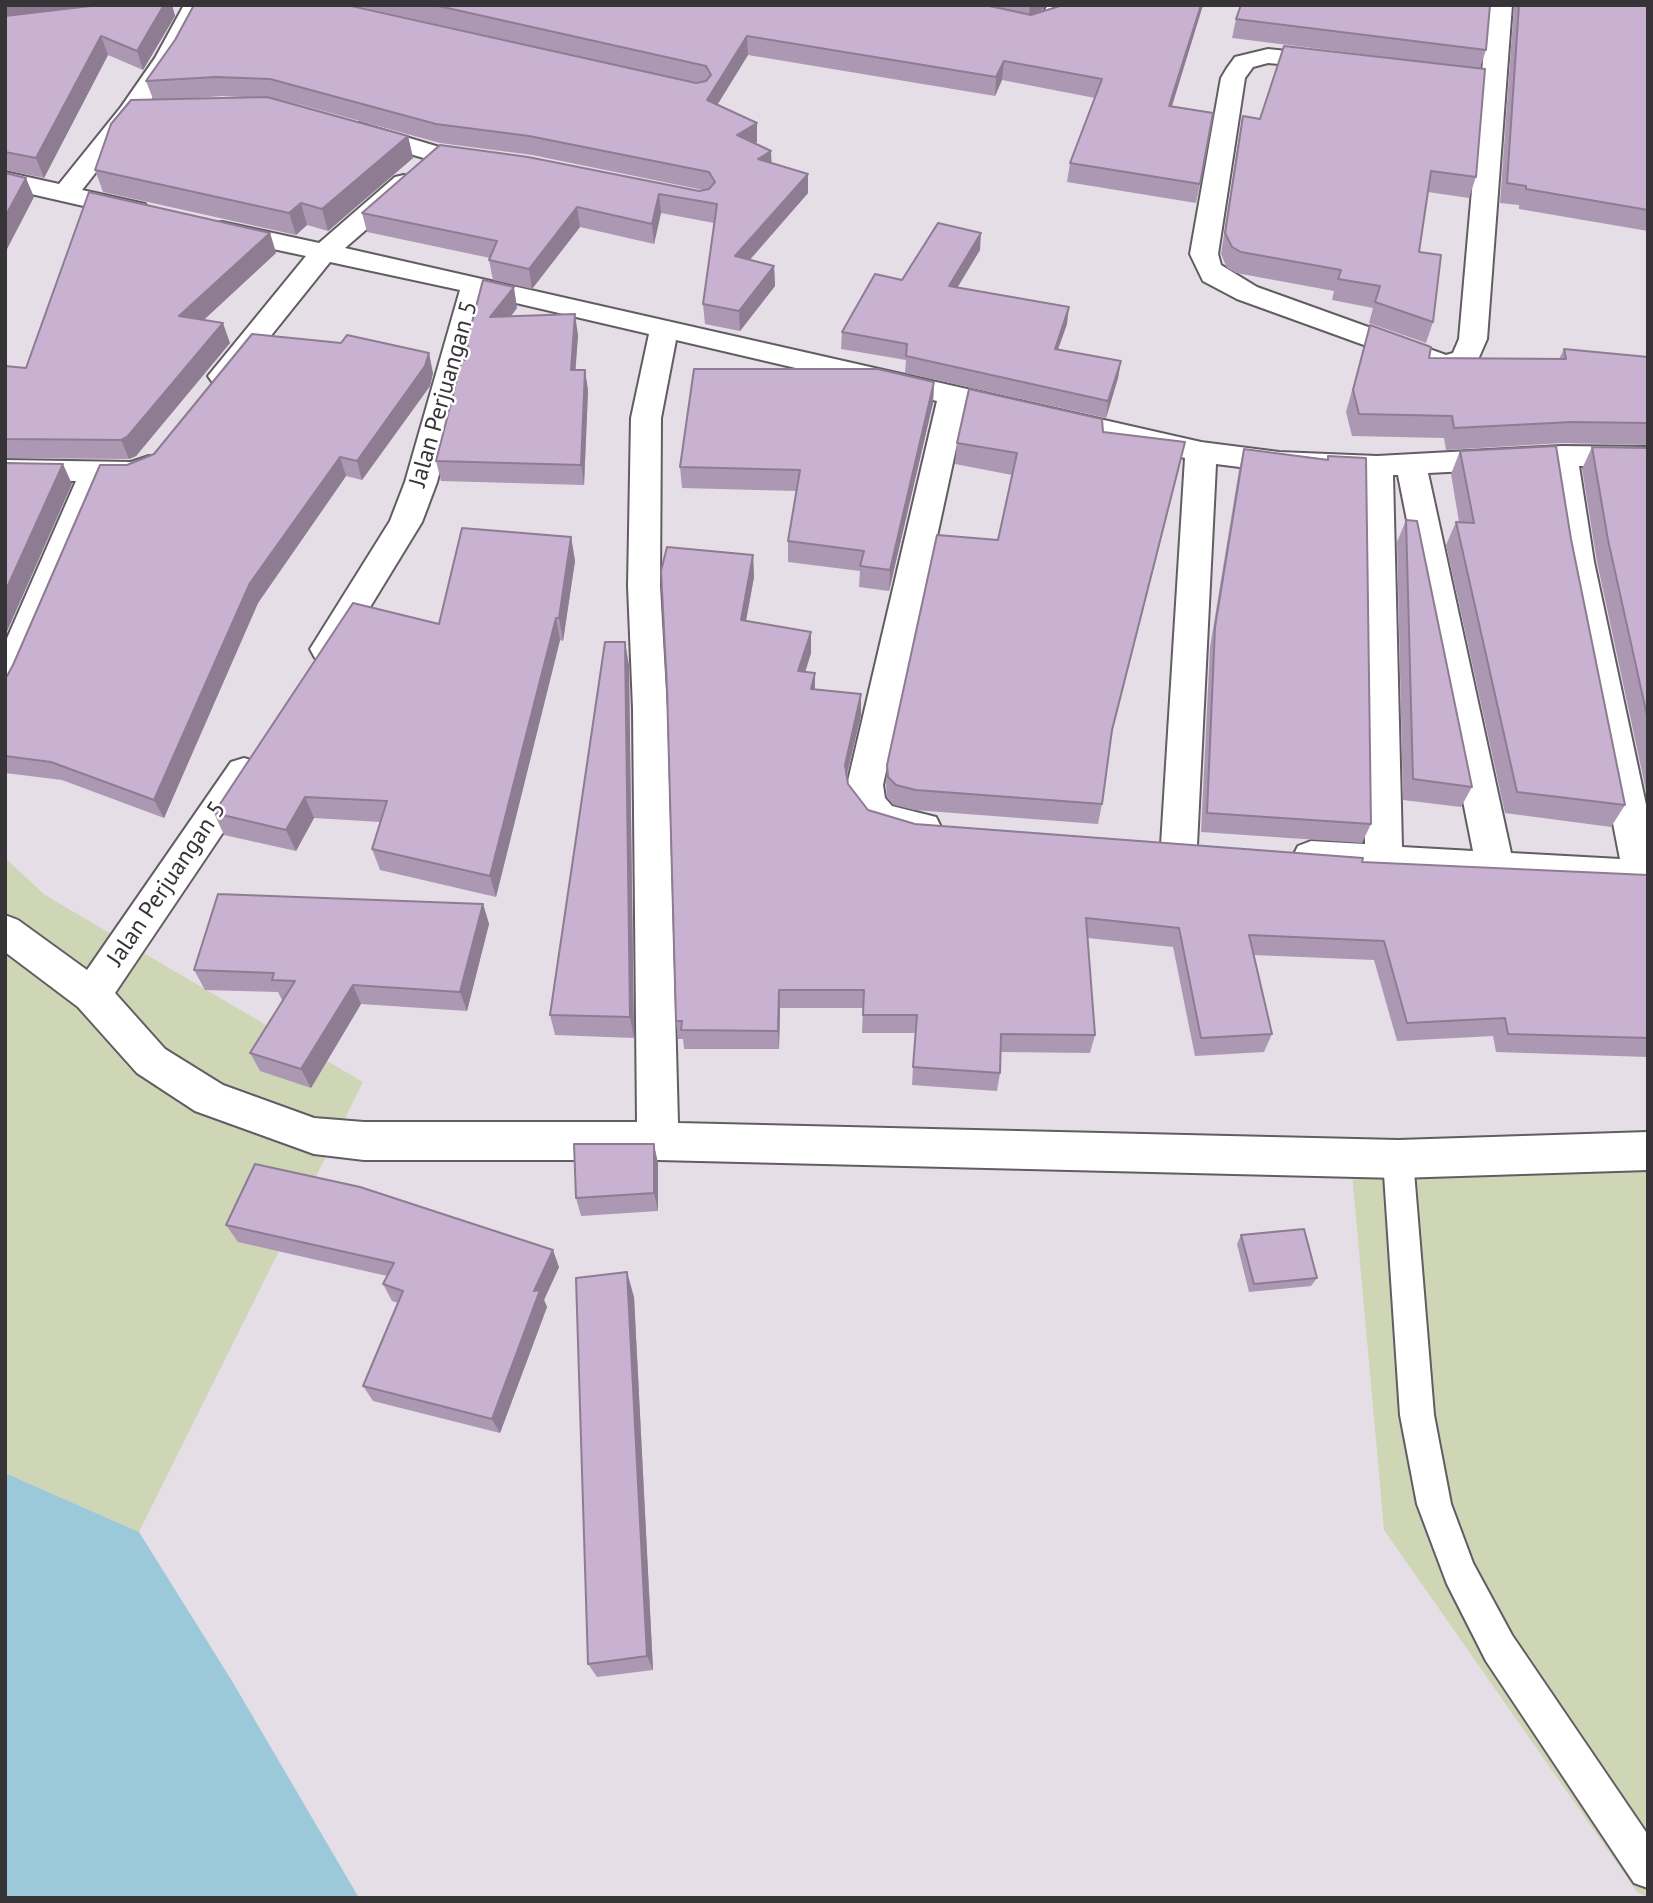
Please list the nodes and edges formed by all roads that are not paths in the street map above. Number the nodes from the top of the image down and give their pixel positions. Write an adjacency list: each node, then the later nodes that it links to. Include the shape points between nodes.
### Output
1 (937, 5): 2 (street, via 1030,25 1051,18)
2 (1060, 5)
3 (1500, 5): 7 (street)
4 (186, 6): 9 (street, via 167,58)
5 (1356, 65): 7 (street, via 1268,56 1244,62 1239,68 1233,78 1204,254 1213,275 1229,286 1443,365 1461,363 1473,339)
6 (1412, 71): 7 (street)
7 (1494, 81)
8 (156, 111): 9 (street)
9 (130, 112): 14 (street)
10 (333, 123): 11 (street)
11 (437, 154): 12 (street); 17 (street)
12 (464, 156)
13 (5, 180): 14 (street)
14 (66, 193): 15 (street)
15 (160, 216)
16 (201, 225): 17 (street)
17 (323, 254): 18 (street); 21 (street)
18 (475, 285): 19 (street); 30 (street, Jalan Perjuangan 5, via 406,522)
19 (664, 331): 20 (street); 41 (street, via 646,418 644,586)
20 (953, 394): 23 (street); 33 (street, via 865,795 875,813 891,822)
21 (208, 395)
22 (164, 449): 29 (street, via 140,471)
23 (1201, 452): 27 (street, via 1279,462); 34 (street)
24 (1562, 456): 25 (street); 26 (street); 38 (street, via 1578,562)
25 (1648, 457)
26 (1411, 464): 27 (street); 37 (street)
27 (1377, 466): 36 (street)
28 (5, 470): 29 (street)
29 (96, 471): 31 (street)
30 (308, 678)
31 (5, 683)
32 (263, 745): 40 (street, Jalan Perjuangan 5)
33 (953, 829)
34 (1179, 845)
35 (1275, 853): 36 (street)
36 (1384, 862): 37 (street)
37 (1495, 867): 38 (street)
38 (1645, 876)
39 (5, 932): 40 (street)
40 (92, 995): 41 (street, via 151,1061 209,1098 314,1136 363,1141)
41 (658, 1141): 43 (street)
42 (1648, 1151): 43 (street)
43 (1398, 1159): 44 (lane, via 1417,1415 1434,1504 1459,1572 1499,1648)
44 (1648, 1869)

